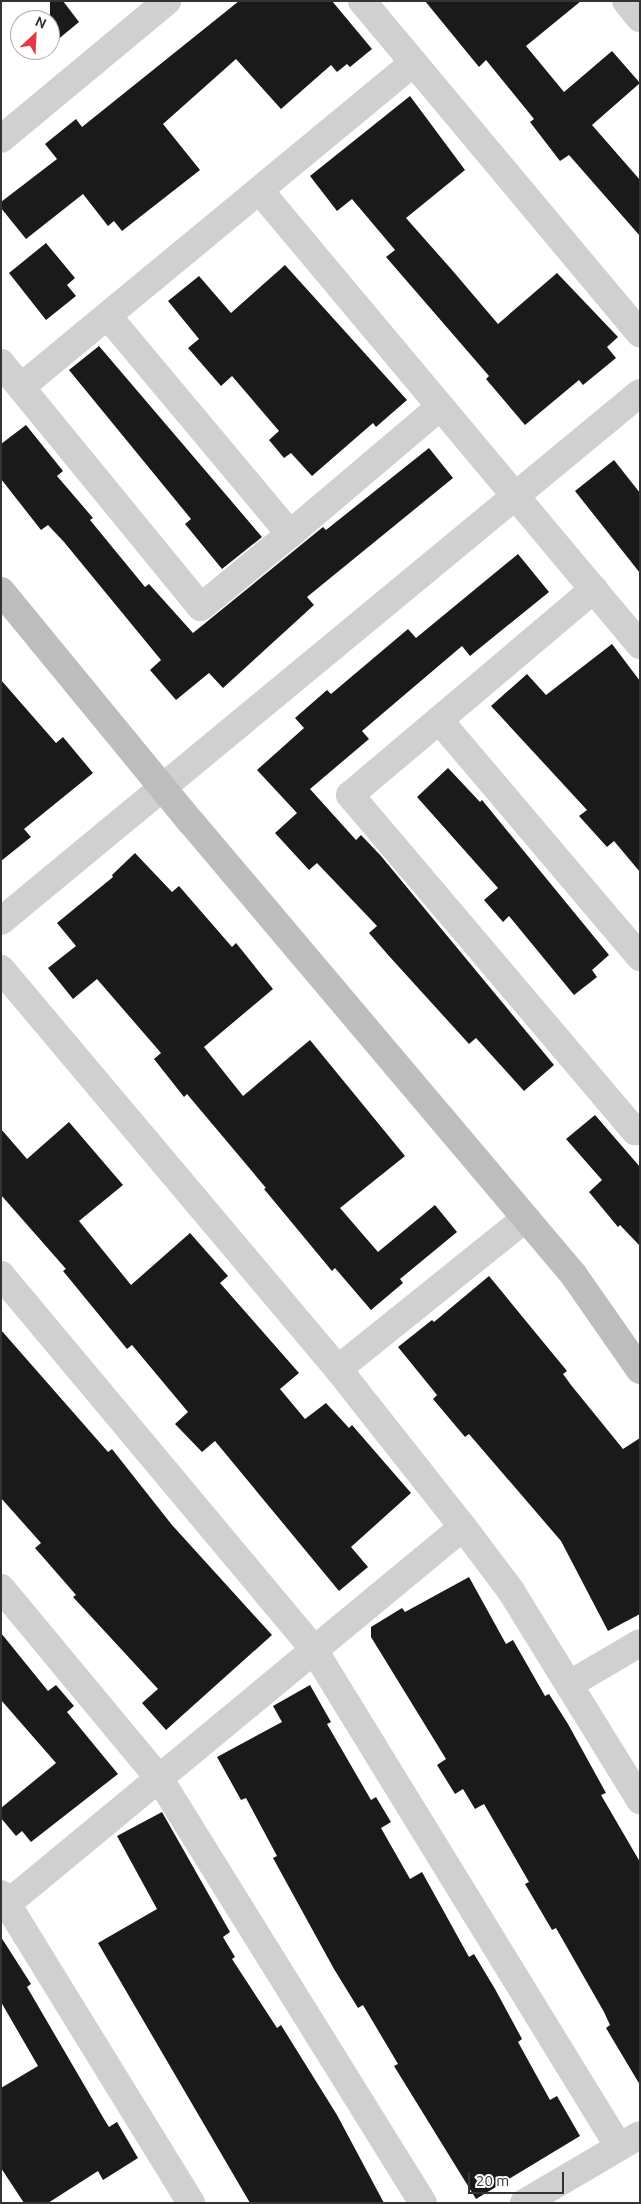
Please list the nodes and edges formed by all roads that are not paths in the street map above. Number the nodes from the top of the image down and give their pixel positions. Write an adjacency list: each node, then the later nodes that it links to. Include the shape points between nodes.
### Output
1 (167, 1): 6 (street)
2 (362, 1): 5 (street)
3 (626, 1): 4 (street)
4 (640, 18)
5 (413, 62): 7 (street); 9 (street)
6 (1, 139)
7 (260, 191): 8 (street); 13 (street)
8 (108, 316): 11 (street); 15 (street)
9 (640, 333)
10 (1, 363): 11 (street)
11 (21, 388): 15 (street, via 201,607)
12 (640, 393): 14 (street)
13 (440, 407): 14 (street); 15 (street)
14 (516, 496): 16 (street); 20 (street)
15 (290, 534)
16 (594, 589): 18 (street); 19 (street)
17 (1, 591): 20 (street)
18 (640, 645)
19 (439, 720): 22 (street); 24 (street, via 350,794 635,1131)
20 (163, 787): 21 (street); 25 (street)
21 (1, 921)
22 (640, 957)
23 (1, 969): 27 (street)
24 (640, 1128)
25 (526, 1218): 27 (street); 28 (street, via 573,1274)
26 (1, 1274): 32 (street)
27 (338, 1369): 29 (street)
28 (640, 1370)
29 (463, 1527): 32 (street); 33 (street, via 510,1591)
30 (1, 1588): 34 (street)
31 (640, 1642): 33 (street)
32 (314, 1650): 34 (street); 37 (street)
33 (570, 1684): 35 (street)
34 (159, 1778): 36 (street); 39 (street)
35 (640, 1800)
36 (4, 1902): 38 (street)
37 (629, 2141): 40 (street)
38 (190, 2203)
39 (423, 2203)
40 (524, 2203)

